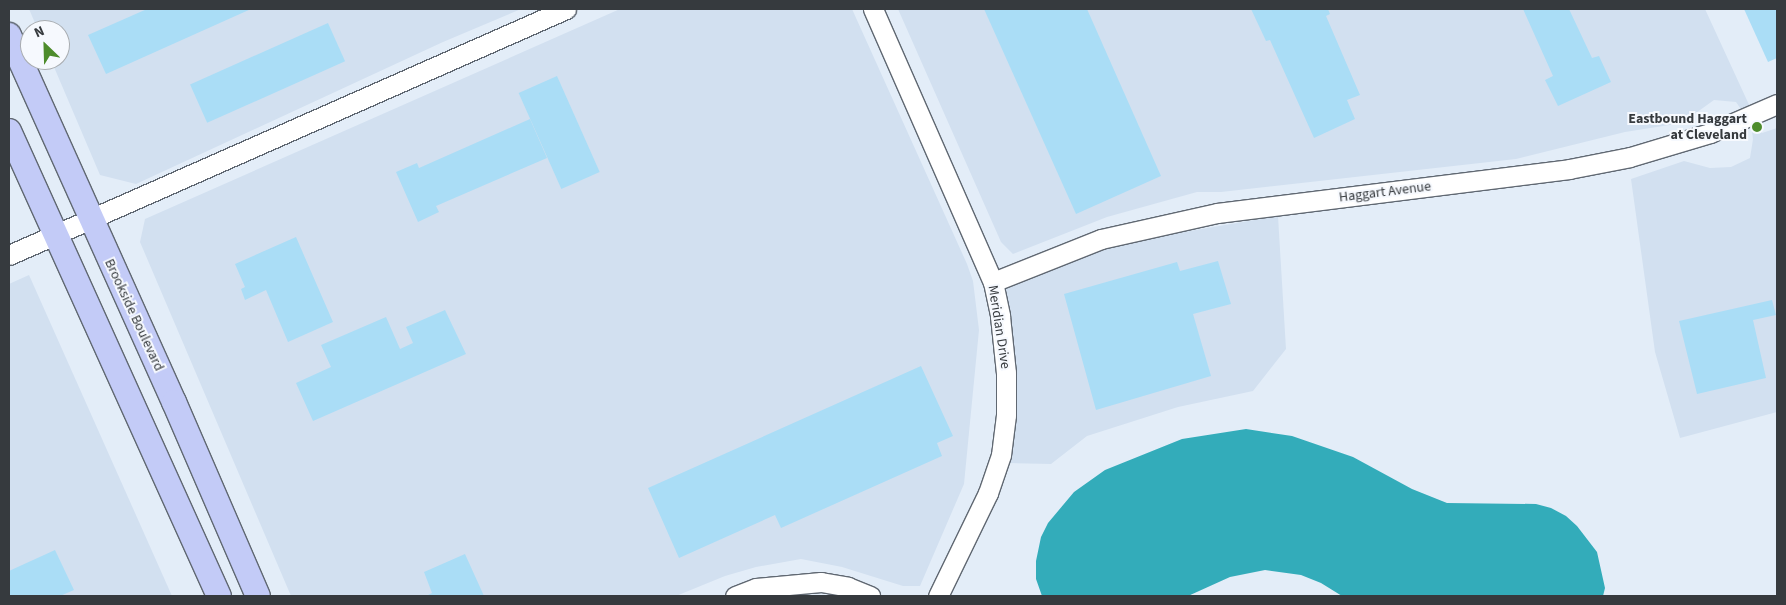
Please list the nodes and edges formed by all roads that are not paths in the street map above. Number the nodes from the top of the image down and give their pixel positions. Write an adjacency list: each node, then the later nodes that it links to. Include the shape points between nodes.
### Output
1 (566, 9): 6 (street)
2 (873, 9): 9 (street, Meridian Drive)
3 (9, 35): 6 (main road, Brookside Boulevard)
4 (1777, 104): 9 (street, Haggart Avenue, via 1710,134 1630,157 1569,169 1217,213 1101,240)
5 (9, 131): 7 (main road)
6 (91, 220): 7 (street); 10 (main road, Brookside Boulevard)
7 (55, 236): 8 (street); 11 (main road)
8 (9, 256)
9 (993, 282): 16 (street, Meridian Drive, via 1006,373 1006,415 1000,455 988,493)
10 (238, 551): 11 (main road); 13 (main road, Brookside Boulevard)
11 (206, 565): 12 (main road)
12 (219, 596)
13 (258, 596)
14 (735, 596): 15 (street, via 756,588 822,582)
15 (870, 596)
16 (938, 596)

